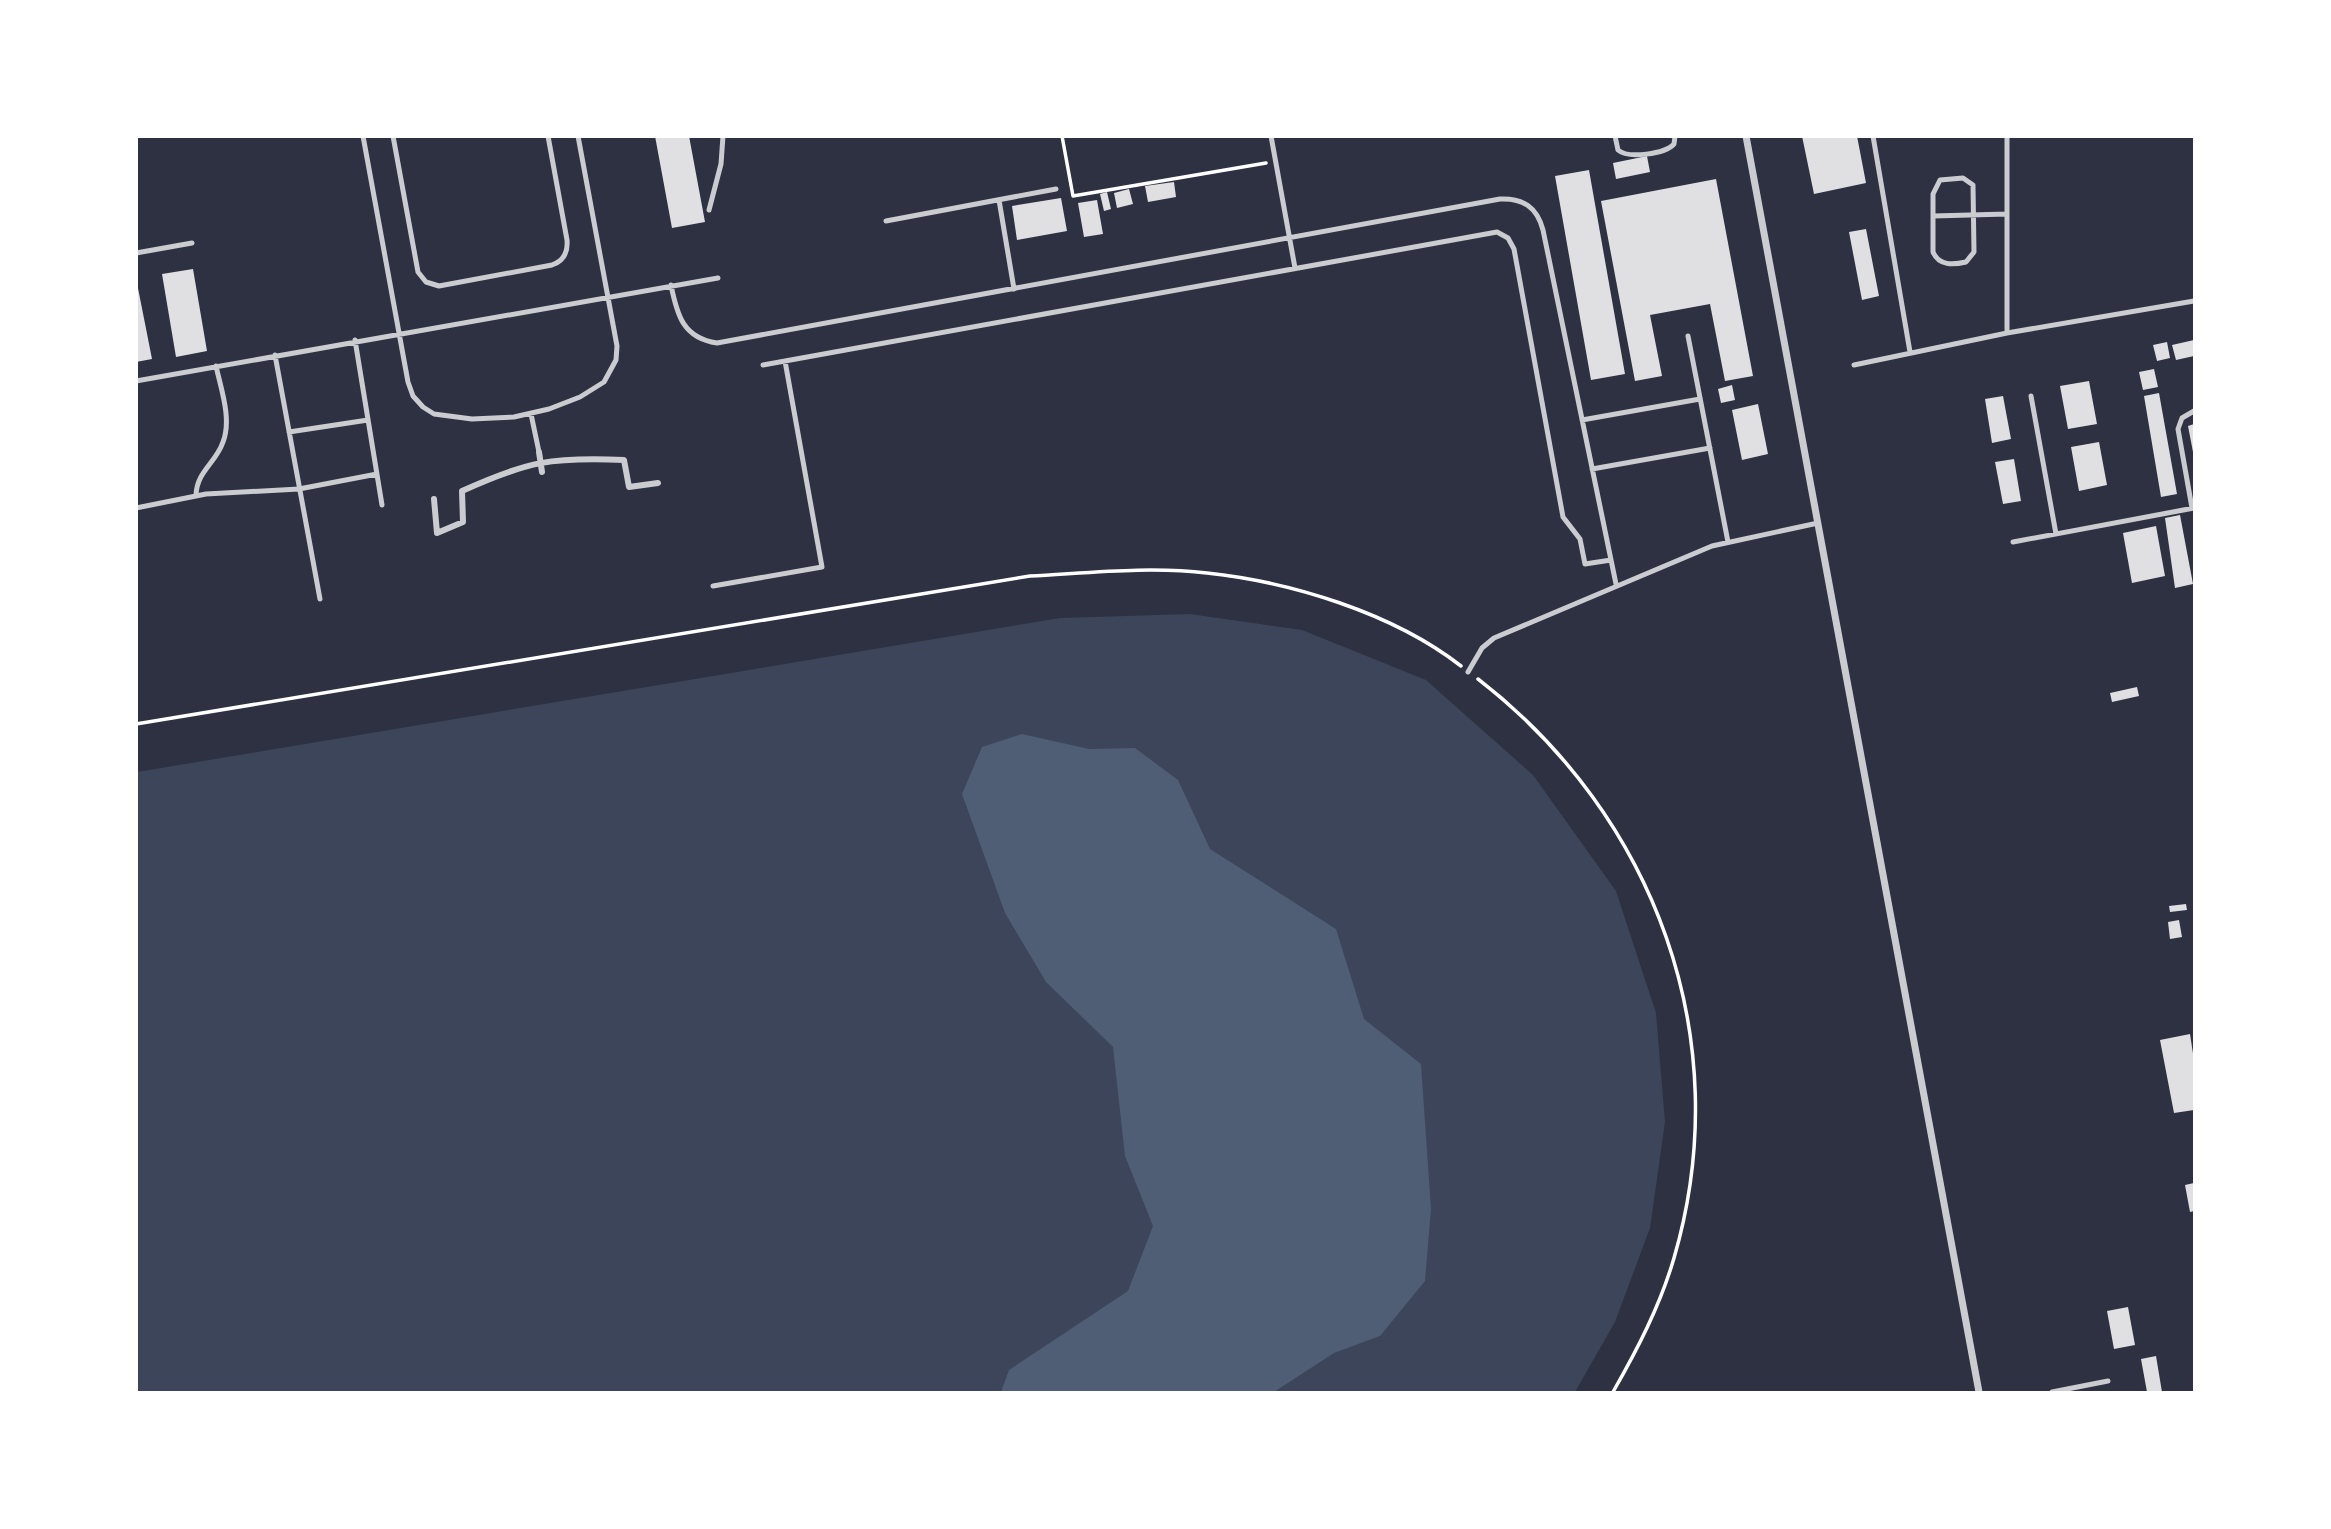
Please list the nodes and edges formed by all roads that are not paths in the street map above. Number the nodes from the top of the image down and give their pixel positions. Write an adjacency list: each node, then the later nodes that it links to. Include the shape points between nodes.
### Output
1 (363, 136): 29 (lane)
2 (393, 136): 3 (lane, via 418,272 426,282 439,286 562,260 567,240)
3 (548, 136)
4 (578, 136): 26 (lane)
5 (723, 136): 14 (lane, via 722,164)
6 (1271, 136): 19 (lane)
7 (1615, 136): 8 (lane, via 1618,150 1629,155 1669,149)
8 (1675, 136)
9 (1746, 136): 59 (street)
10 (1873, 136): 32 (lane)
11 (2007, 136): 15 (lane)
12 (1056, 189): 13 (lane)
13 (999, 200): 18 (lane); 25 (lane)
14 (709, 210)
15 (2007, 214): 16 (lane); 28 (lane)
16 (1974, 215): 17 (lane); 17 (lane, via 1971,182 1944,179 1933,189); 17 (lane, via 1974,252 1969,261 1945,264 1935,257)
17 (1933, 216)
18 (886, 220)
19 (1289, 238): 22 (lane); 25 (lane); 44 (lane, via 1500,199 1523,201 1540,218)
20 (192, 243): 21 (lane)
21 (136, 253)
22 (1295, 268): 34 (lane); 63 (lane, via 1490,232 1508,238 1514,249 1563,517 1580,539 1585,564)
23 (718, 278): 24 (lane)
24 (671, 285): 25 (lane, via 682,323 697,338 717,343); 26 (lane)
25 (1013, 289)
26 (608, 295): 29 (lane); 42 (lane, via 617,346 611,373 587,393)
27 (2194, 302): 28 (lane)
28 (2007, 332): 32 (lane)
29 (398, 333): 31 (lane); 42 (lane, via 414,396 435,414 472,419)
30 (1688, 336): 40 (lane)
31 (355, 340): 33 (lane); 43 (lane)
32 (1910, 352): 36 (lane)
33 (275, 355): 37 (lane); 45 (lane)
34 (785, 361): 35 (lane); 65 (lane, via 822,567)
35 (763, 365)
36 (1854, 365)
37 (216, 366): 38 (lane); 54 (lane, via 226,430 218,452 200,476)
38 (136, 381)
39 (2031, 396): 60 (lane)
40 (1700, 399): 44 (lane); 46 (lane)
41 (2194, 411): 58 (lane, via 2182,418 2178,429)
42 (531, 414): 47 (lane)
43 (368, 420): 45 (lane); 51 (lane)
44 (1582, 420): 49 (lane)
45 (289, 432): 53 (lane)
46 (1710, 448): 49 (lane); 61 (lane)
47 (539, 452): 48 (street)
48 (540, 461): 50 (street); 52 (street, via 567,457 624,460 629,487); 55 (street, via 463,491 463,522 437,533)
49 (1592, 469): 63 (lane)
50 (542, 472)
51 (377, 474): 53 (lane); 56 (lane)
52 (658, 483)
53 (299, 489): 54 (lane); 66 (lane)
54 (196, 495): 57 (lane)
55 (434, 499)
56 (382, 505)
57 (136, 508)
58 (2193, 508): 60 (lane)
59 (1818, 523): 61 (lane); 69 (street)
60 (2056, 534): 62 (lane)
61 (1728, 542): 64 (lane)
62 (2013, 542)
63 (1611, 560): 64 (lane)
64 (1616, 584): 67 (lane, via 1494,638)
65 (713, 586)
66 (320, 599)
67 (1468, 672)
68 (2108, 1381): 70 (lane)
69 (1979, 1392)
70 (2052, 1392)

